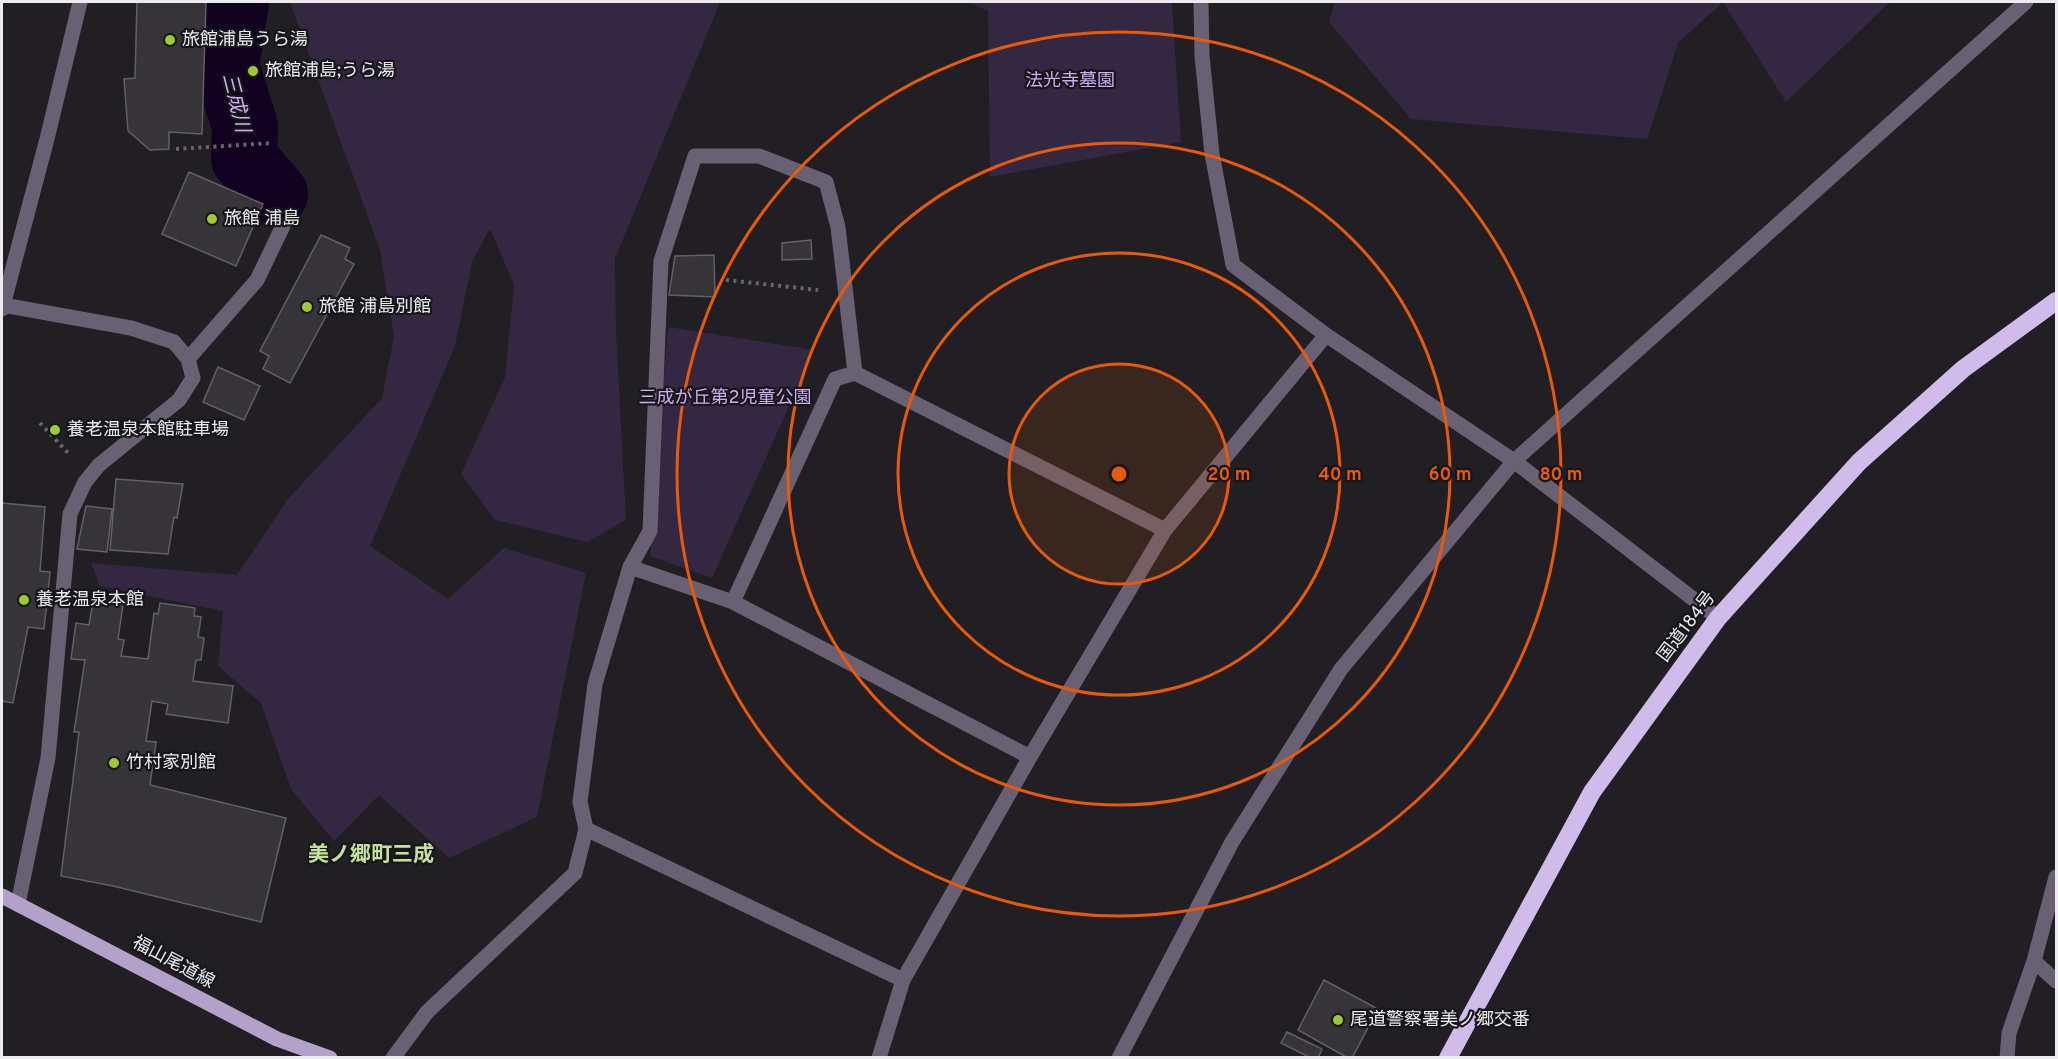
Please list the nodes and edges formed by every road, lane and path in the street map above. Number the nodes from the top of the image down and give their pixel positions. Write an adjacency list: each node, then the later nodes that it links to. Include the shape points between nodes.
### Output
1 (80, 2): 10 (street)
2 (1201, 2): 11 (street, via 1212,154 1233,266)
3 (2026, 2): 14 (street)
4 (272, 143): 5 (path)
5 (176, 149)
6 (283, 226): 12 (street, via 257,280)
7 (726, 280): 8 (path)
8 (846, 293): 13 (street); 16 (street, via 838,227 826,183 759,156 695,156 662,261 650,531)
9 (2056, 301): 18 (highway, 国道184号, via 1963,369 1859,462)
10 (2, 307): 12 (street, via 131,328 174,342)
11 (1326, 335): 14 (street); 15 (street)
12 (188, 359): 23 (street, via 193,378 178,400 99,465 85,482 70,514 48,758)
13 (855, 373): 15 (street); 17 (street, via 835,379)
14 (1514, 461): 18 (street); 30 (street, via 1341,669 1232,842)
15 (1165, 530): 19 (street)
16 (630, 567): 17 (street); 20 (street, via 595,684 580,802)
17 (733, 602): 19 (street)
18 (1718, 618): 31 (highway, 国道184号, via 1592,792)
19 (1030, 757): 25 (street)
20 (586, 829): 25 (street); 28 (street, via 575,873 427,1012)
21 (2056, 877): 24 (street)
22 (2, 896): 23 (main road, 福山尾道線)
23 (18, 904): 27 (main road, 福山尾道線, via 277,1039)
24 (2034, 961): 26 (street); 32 (street, via 2009,1034)
25 (903, 980): 29 (street)
26 (2056, 981)
27 (330, 1058)
28 (393, 1058)
29 (879, 1058)
30 (1119, 1058)
31 (1448, 1058)
32 (2007, 1058)

